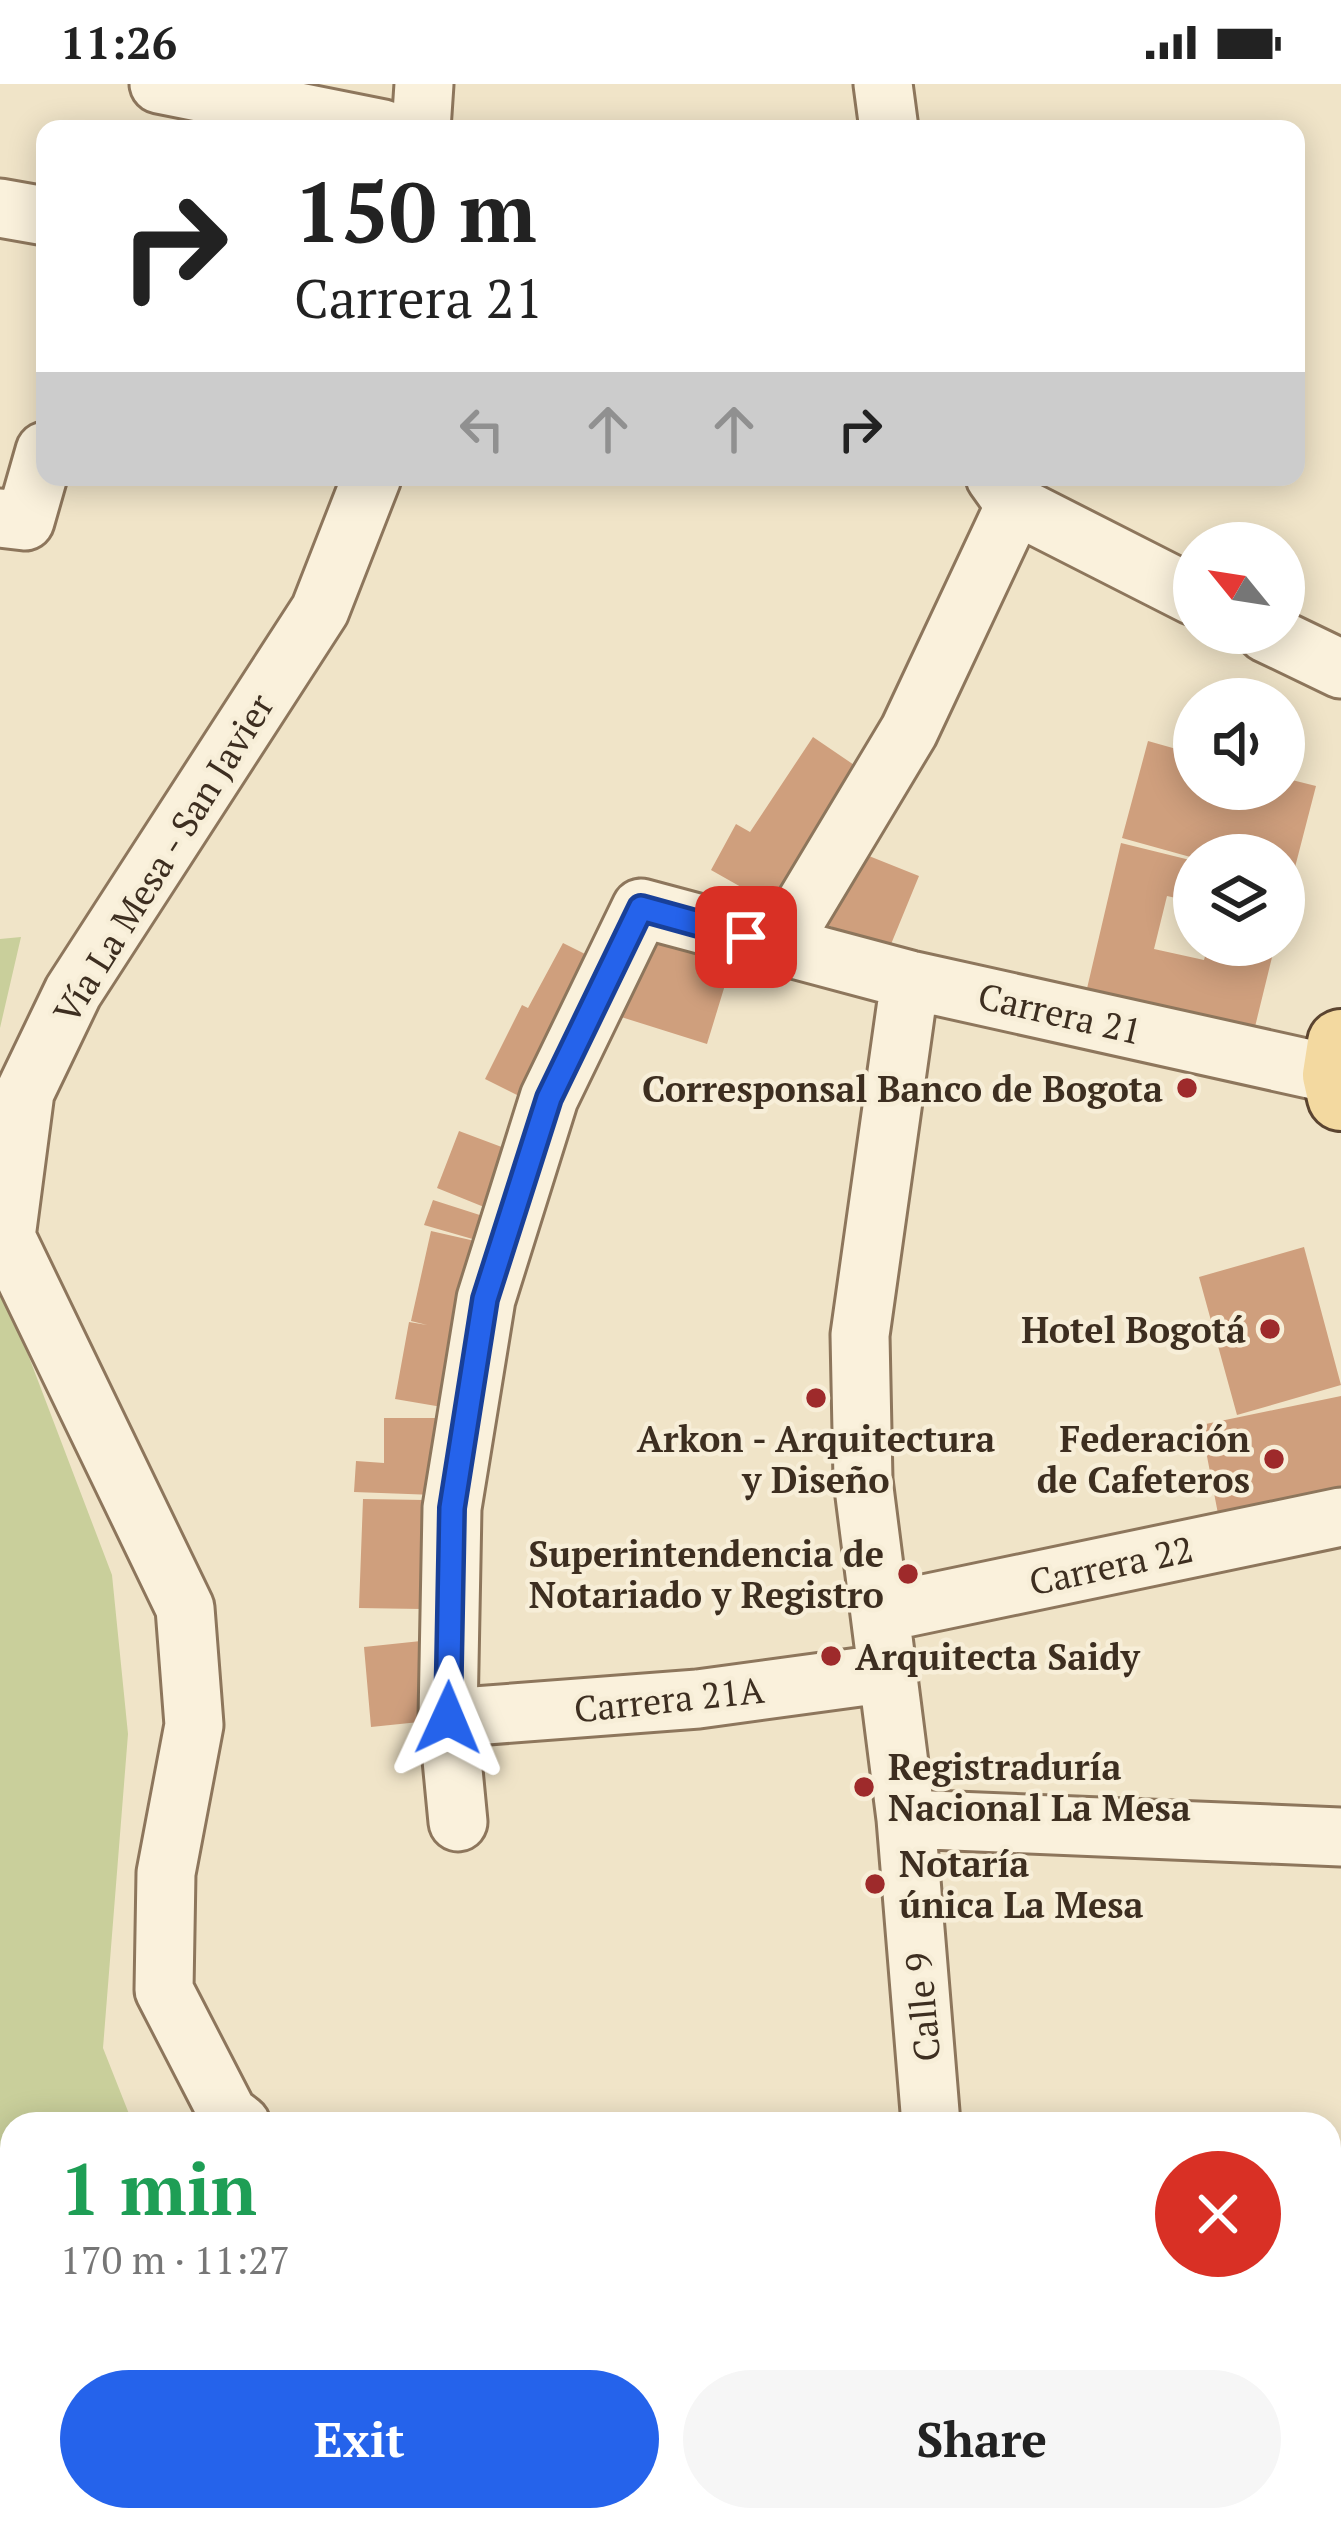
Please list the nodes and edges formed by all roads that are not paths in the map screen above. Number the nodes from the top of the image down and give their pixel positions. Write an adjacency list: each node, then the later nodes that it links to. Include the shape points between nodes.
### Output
1 (160, 84): 4 (street)
2 (424, 84): 5 (street)
3 (883, 84): 6 (street)
4 (338, 120)
5 (422, 120)
6 (888, 120)
7 (0, 208): 8 (street)
8 (36, 214)
9 (36, 482): 12 (street, via 25,520)
10 (368, 486): 26 (street, Vía La Mesa - San Javier, via 320,610 73,992 44,1052 25,1092 6,1237 185,1608 194,1725 166,1873 164,1990)
11 (1005, 491): 13 (street); 16 (street, via 909,731)
12 (0, 518)
13 (1173, 584)
14 (1305, 652): 15 (street)
15 (1341, 669)
16 (780, 946): 17 (street, Carrera 21); 22 (street, Carrera 21, via 641,908 549,1098 485,1299 452,1508)
17 (910, 980): 18 (street, Carrera 21); 20 (street, Calle 9, via 860,1335 863,1480)
18 (1340, 1073)
19 (1341, 1517): 20 (street, Carrera 22)
20 (881, 1613): 21 (street, Calle 9)
21 (889, 1673): 22 (street, Carrera 21A, via 698,1699); 23 (street, Calle 9)
22 (448, 1718): 24 (street)
23 (906, 1819): 25 (street); 27 (street, Calle 9)
24 (458, 1822)
25 (1341, 1837)
26 (227, 2112)
27 (930, 2112)

